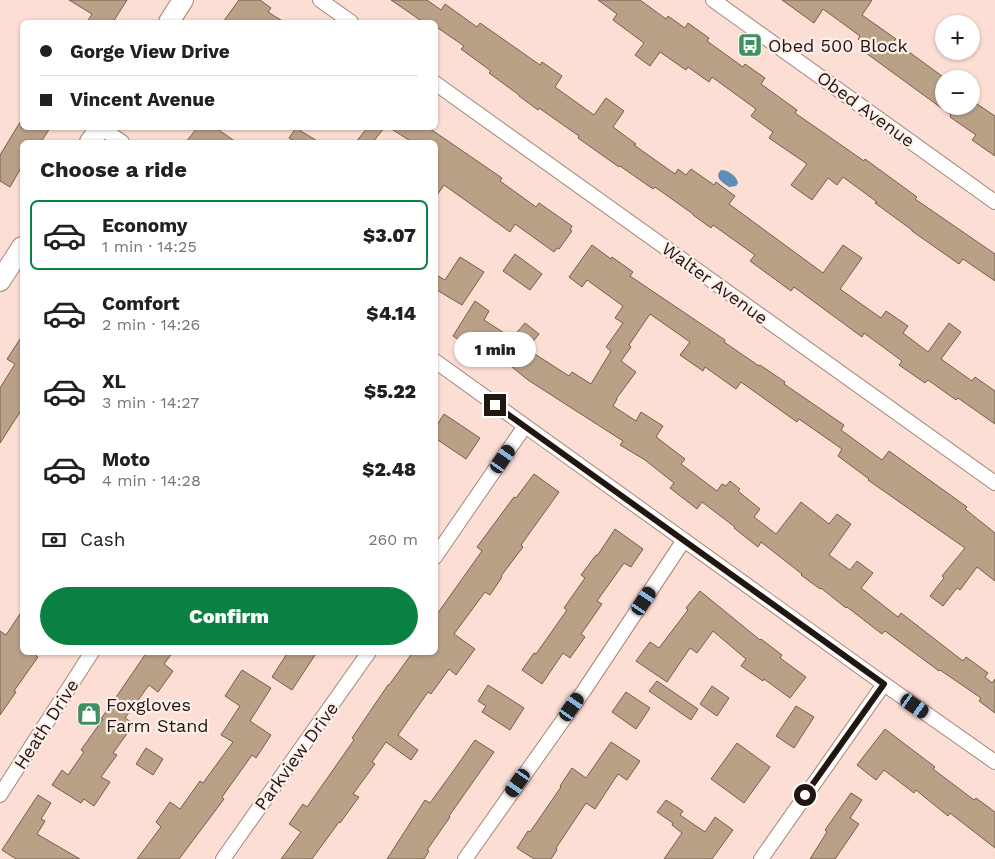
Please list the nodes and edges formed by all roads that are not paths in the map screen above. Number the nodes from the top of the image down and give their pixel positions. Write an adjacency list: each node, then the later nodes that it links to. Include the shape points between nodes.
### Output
1 (183, 0): 4 (street)
2 (320, 0): 5 (street)
3 (713, 0): 9 (street, Obed Avenue)
4 (170, 20)
5 (348, 20)
6 (438, 85): 14 (street, Walter Avenue)
7 (103, 130): 8 (street)
8 (119, 140)
9 (995, 202)
10 (20, 250): 11 (street)
11 (0, 282)
12 (438, 363): 13 (street)
13 (525, 426): 15 (street); 16 (street)
14 (995, 483)
15 (684, 540): 19 (street); 23 (street)
16 (438, 553)
17 (90, 655): 21 (street, Heath Drive)
18 (367, 655): 22 (street, Parkview Drive)
19 (884, 684): 20 (street); 24 (street)
20 (995, 762)
21 (0, 795)
22 (223, 859)
23 (465, 859)
24 (761, 859)

